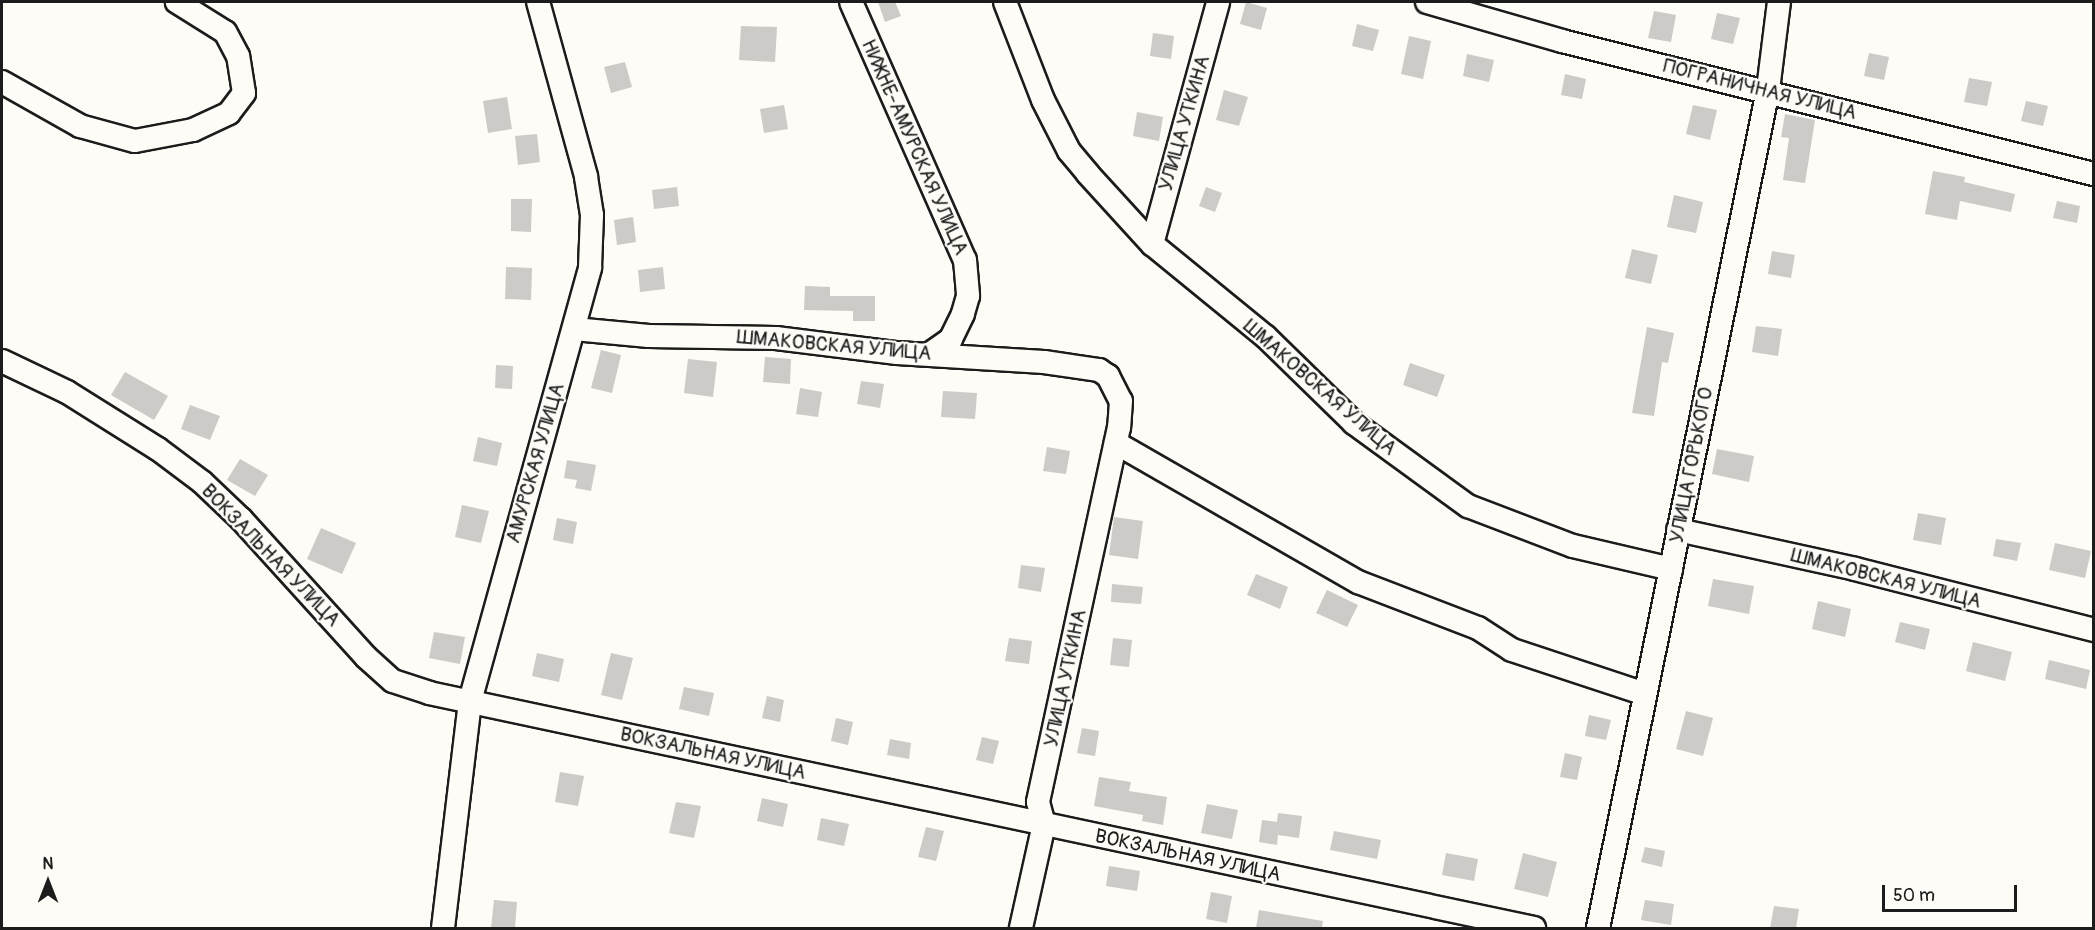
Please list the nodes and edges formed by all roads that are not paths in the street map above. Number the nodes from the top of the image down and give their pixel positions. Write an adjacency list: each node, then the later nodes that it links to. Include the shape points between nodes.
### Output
1 (177, 2): 8 (street, via 225,32 238,56 243,93 229,113 193,130 135,141 80,126)
2 (538, 2): 12 (street, АМУРСКАЯ УЛИЦА, via 586,176 592,215 590,267)
3 (851, 2): 13 (street, НИЖНЕ-АМУРСКАЯ УЛИЦА, via 965,260 968,288 963,314 951,339)
4 (1005, 2): 11 (street, ШМАКОВСКАЯ УЛИЦА, via 1043,100 1069,151)
5 (1218, 2): 11 (street, УЛИЦА УТКИНА)
6 (1427, 2): 9 (street, ПОГРАНИЧНАЯ УЛИЦА, via 1562,41)
7 (1779, 2): 9 (street, УЛИЦА ГОРЬКОГО)
8 (2, 82)
9 (1768, 90): 10 (street, ПОГРАНИЧНАЯ УЛИЦА); 16 (street, УЛИЦА ГОРЬКОГО)
10 (2094, 174)
11 (1152, 244): 17 (street, ШМАКОВСКАЯ УЛИЦА, via 1266,337 1354,423 1468,506 1573,546)
12 (574, 329): 13 (street, ШМАКОВСКАЯ УЛИЦА, via 649,336 776,338 897,353); 20 (street, АМУРСКАЯ УЛИЦА)
13 (931, 353): 15 (street, ШМАКОВСКАЯ УЛИЦА, via 1099,370 1119,392)
14 (2, 361): 20 (street, ВОКЗАЛЬНАЯ УЛИЦА, via 67,392 158,449 202,482 393,681)
15 (1118, 435): 19 (street, via 1358,582 1478,628 1512,650); 21 (street, УЛИЦА УТКИНА, via 1038,802)
16 (1678, 530): 17 (street, УЛИЦА ГОРЬКОГО); 18 (street, ШМАКОВСКАЯ УЛИЦА, via 1855,569)
17 (1671, 569): 19 (street, УЛИЦА ГОРЬКОГО)
18 (2094, 630)
19 (1645, 694): 25 (street, УЛИЦА ГОРЬКОГО)
20 (470, 701): 21 (street, ВОКЗАЛЬНАЯ УЛИЦА); 22 (street, АМУРСКАЯ УЛИЦА)
21 (1044, 824): 23 (street, УЛИЦА УТКИНА); 24 (street, ВОКЗАЛЬНАЯ УЛИЦА)
22 (443, 928)
23 (1022, 928)
24 (1534, 928)
25 (1598, 928)

